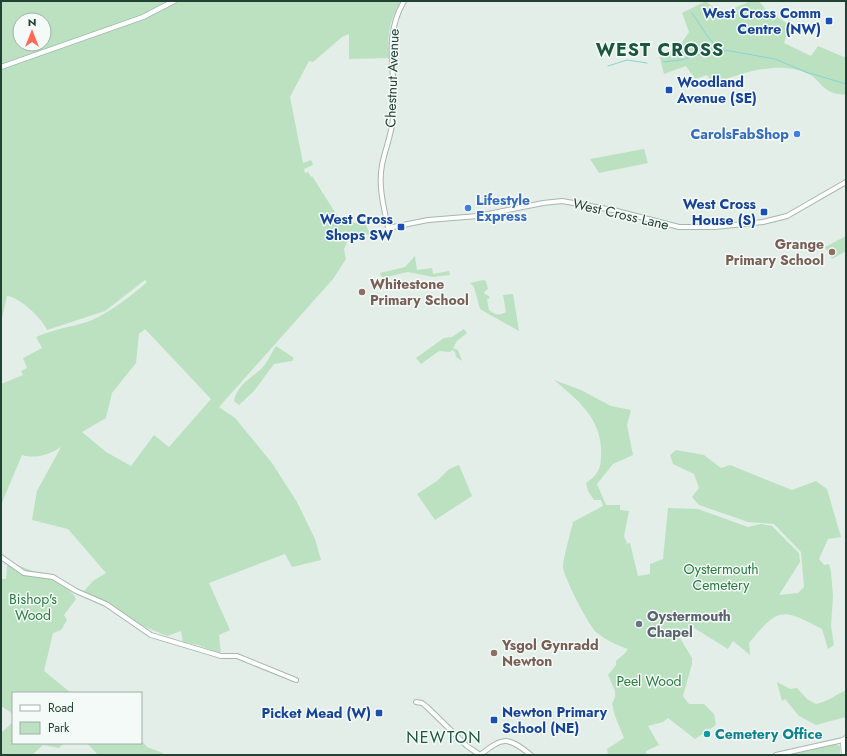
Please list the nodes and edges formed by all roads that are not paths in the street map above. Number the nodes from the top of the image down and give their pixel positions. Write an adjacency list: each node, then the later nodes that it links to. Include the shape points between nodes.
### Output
1 (174, 1): 3 (main road, via 143,17)
2 (404, 1): 5 (street, Chestnut Avenue, via 392,28 390,57 393,117 380,180)
3 (1, 67)
4 (846, 182): 5 (street, West Cross Lane, via 787,216 763,222 700,228 679,227 613,210 562,201)
5 (388, 228)
6 (1, 557): 7 (street, via 24,572 52,577 106,604 151,635 220,656 237,656)
7 (296, 680)
8 (416, 702): 10 (street, via 427,707 467,746)
9 (845, 739): 12 (street); 13 (main road)
10 (480, 755): 11 (street, via 500,740 523,748)
11 (531, 755)
12 (776, 755)
13 (844, 755)

